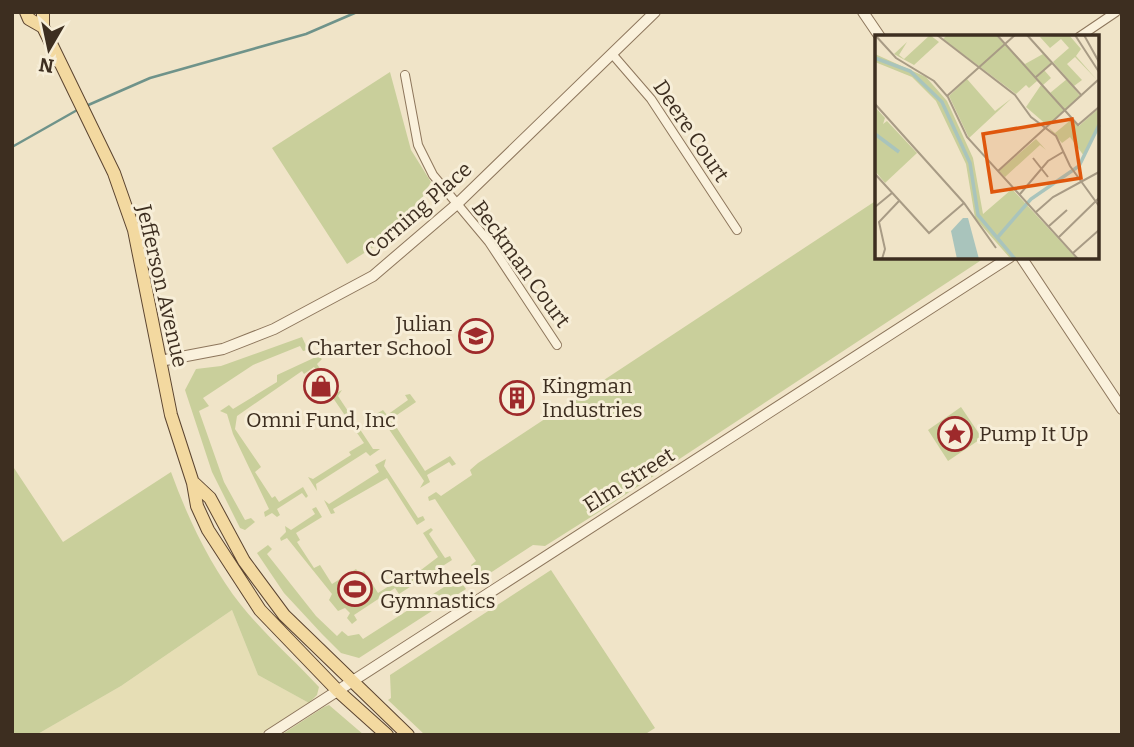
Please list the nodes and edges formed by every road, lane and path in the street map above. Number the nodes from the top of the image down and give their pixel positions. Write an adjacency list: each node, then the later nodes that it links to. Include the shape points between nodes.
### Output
1 (26, 12): 6 (main road, Jefferson Avenue)
2 (43, 12): 6 (main road, Jefferson Avenue)
3 (655, 12): 9 (street, Corning Place)
4 (863, 12): 7 (street)
5 (1116, 12): 8 (street)
6 (43, 27): 16 (main road, Jefferson Avenue, via 114,173 134,230)
7 (879, 35)
8 (1082, 35)
9 (613, 55): 11 (street, Corning Place); 12 (street, Deere Court, via 651,99)
10 (405, 75): 11 (street, Beckman Court, via 418,145 433,175)
11 (457, 204): 15 (street, Beckman Court, via 489,242); 16 (street, Corning Place, via 373,276 283,324 223,349)
12 (737, 230)
13 (1007, 259): 19 (street, Elm Street)
14 (1022, 259): 17 (street)
15 (558, 345)
16 (160, 361): 18 (main road, Jefferson Avenue)
17 (1122, 409)
18 (193, 483): 19 (main road, Jefferson Avenue, via 210,498 244,561 284,615); 20 (main road, Jefferson Avenue, via 197,506 231,569 260,610)
19 (352, 681): 20 (street, Elm Street); 23 (main road, Jefferson Avenue)
20 (338, 691): 21 (street, Elm Street); 22 (main road, Jefferson Avenue)
21 (269, 735)
22 (387, 735)
23 (408, 735)

